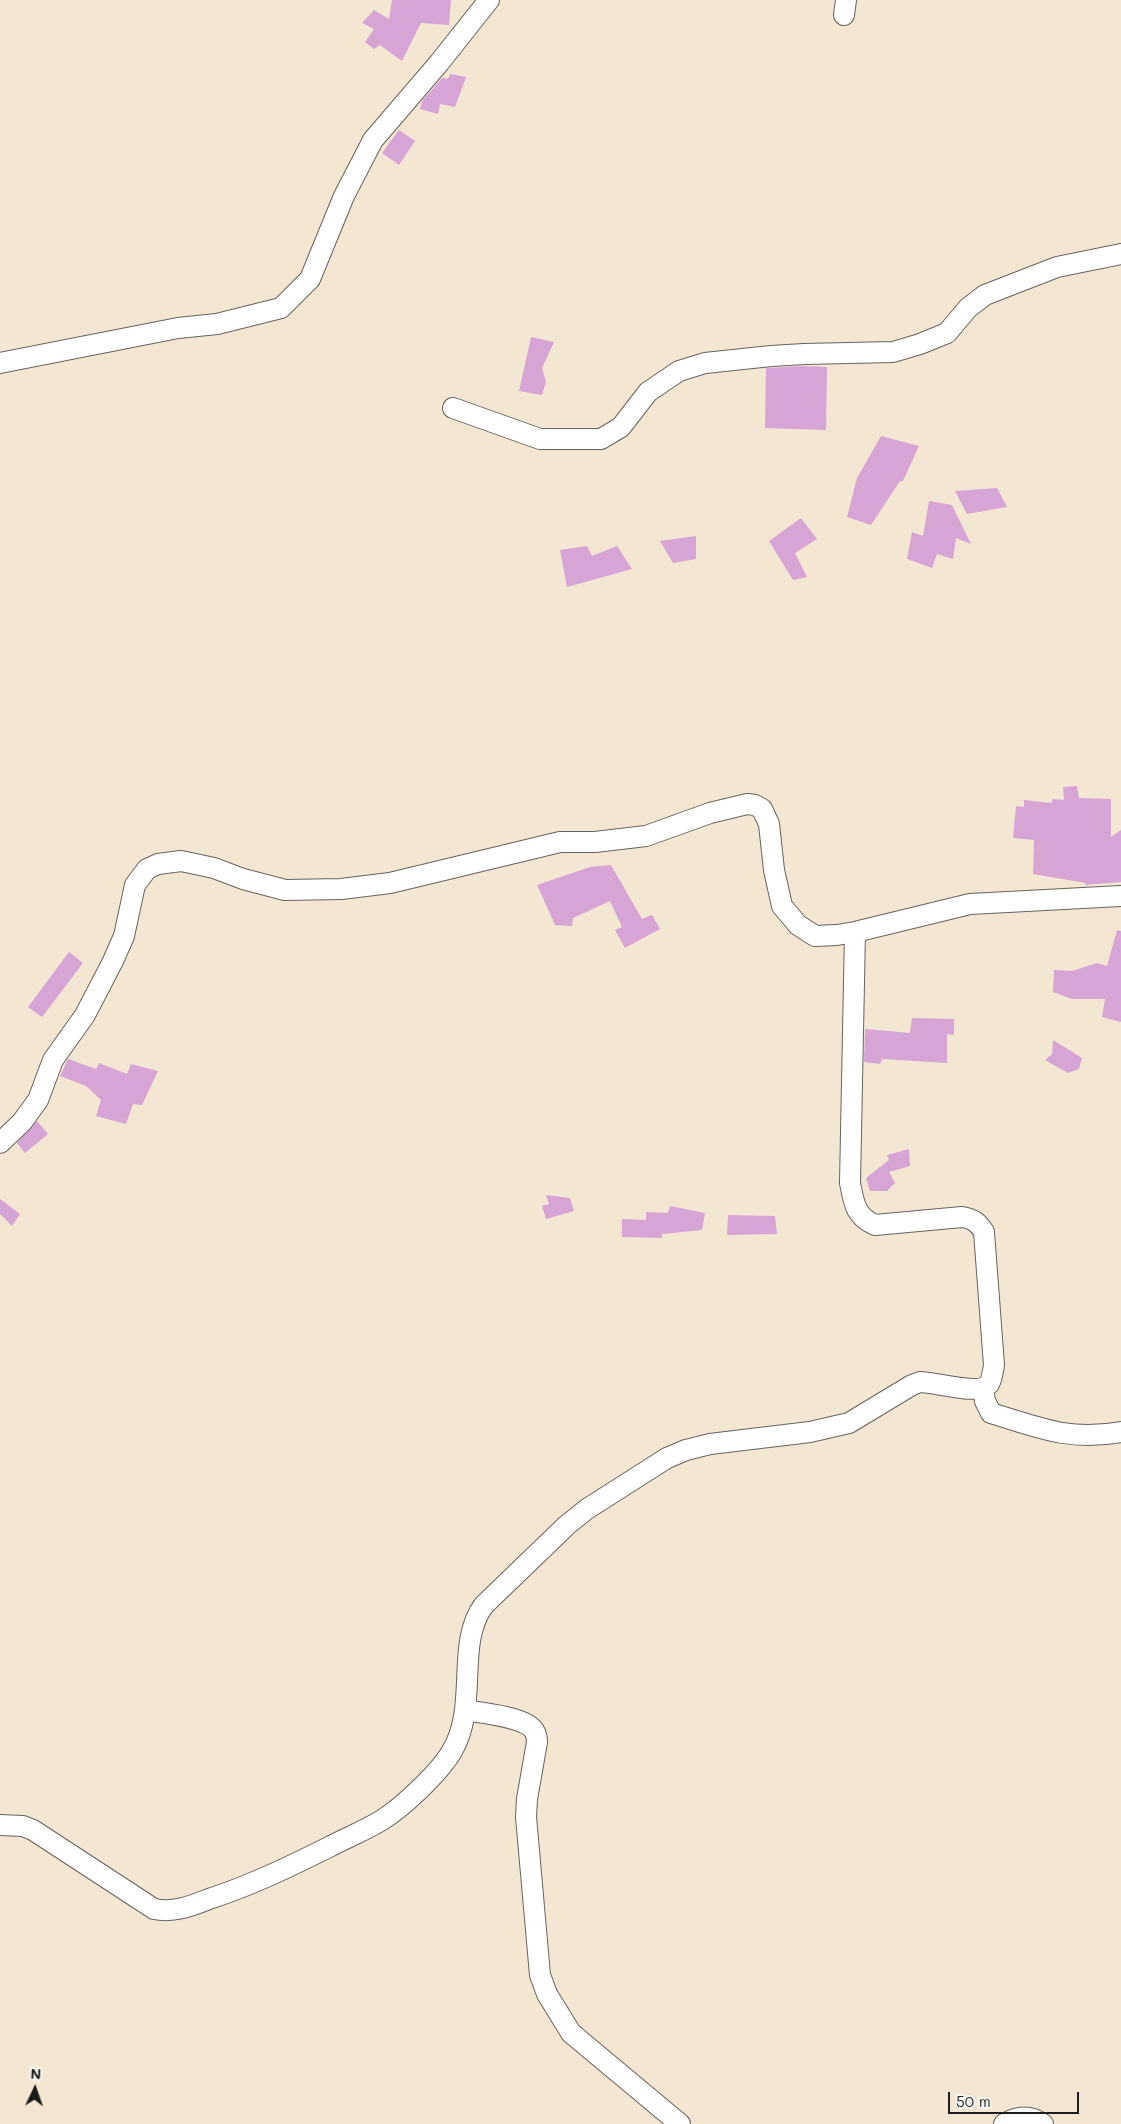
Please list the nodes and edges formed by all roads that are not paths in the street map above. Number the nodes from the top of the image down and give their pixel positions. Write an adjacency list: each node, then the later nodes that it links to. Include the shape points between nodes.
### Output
1 (489, 0): 3 (street, via 373,140 344,196 310,279 281,308 216,324 178,328)
2 (1121, 254): 4 (street, via 1057,267 985,295 968,308 947,333 893,352 771,356 705,363 679,371 648,392 621,427 601,439 540,439)
3 (0, 363)
4 (454, 408)
5 (1121, 896): 6 (street, via 970,904)
6 (855, 932): 7 (street, via 815,936 798,925 782,906 768,824 762,809 747,804 710,813 646,836 560,842 390,883 341,889 285,890 181,861 158,864 147,870 135,885 124,936 113,962 84,1015 53,1060 38,1100 22,1122); 8 (street, via 850,1183 853,1200 864,1220 875,1225 962,1218 972,1219 984,1232 994,1365 989,1383)
7 (0, 1143)
8 (983, 1388): 9 (street, via 987,1409 999,1416 1075,1436); 10 (street, via 974,1390 920,1382 849,1423 810,1432 710,1444 667,1458 587,1509 476,1615 472,1625)
9 (1121, 1432)
10 (467, 1710): 11 (street, via 453,1750 444,1762 412,1796 382,1820 265,1879 182,1909 154,1909 33,1830); 12 (street, via 517,1720 536,1733 526,1817 540,1975 547,1994 572,2033)
11 (0, 1825)
12 (680, 2124)
13 (1004, 2124): 14 (street, via 1021,2117 1033,2118)
14 (1043, 2124)

